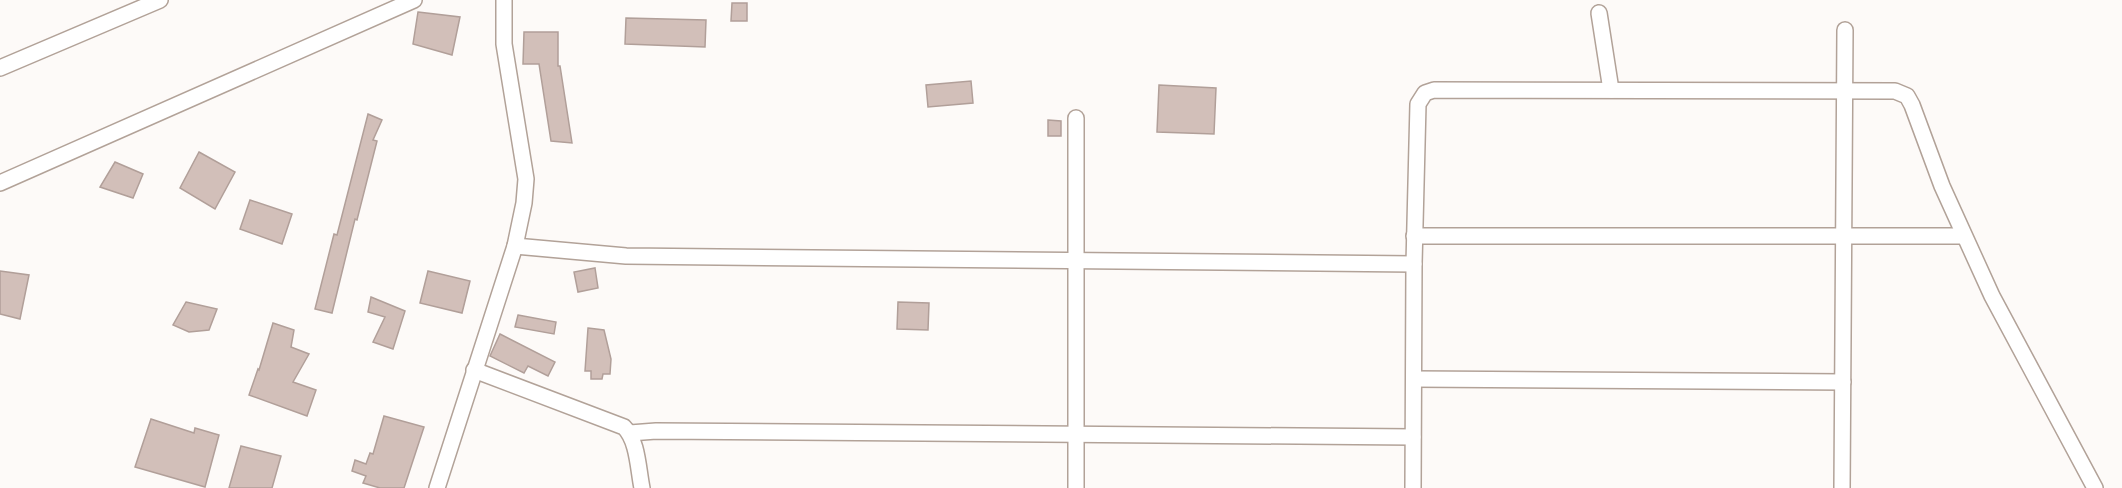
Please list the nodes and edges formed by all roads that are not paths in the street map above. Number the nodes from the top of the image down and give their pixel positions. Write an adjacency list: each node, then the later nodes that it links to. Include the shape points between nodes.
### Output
1 (160, 0): 6 (street)
2 (414, 0): 10 (street)
3 (504, 0): 14 (street, via 504,44 526,179)
4 (1599, 13): 7 (street)
5 (1845, 30): 8 (street)
6 (0, 68)
7 (1611, 90): 8 (street); 11 (street, via 1425,93 1418,104)
8 (1845, 91): 12 (street); 13 (street, via 1895,91 1907,96)
9 (1076, 118): 15 (street)
10 (0, 183)
11 (1414, 236): 12 (street); 16 (street)
12 (1844, 236): 13 (street); 19 (street)
13 (1964, 236): 28 (street)
14 (515, 246): 15 (street, via 626,256); 17 (street)
15 (1076, 261): 16 (street); 21 (street)
16 (1414, 264): 18 (street)
17 (474, 370): 20 (street, via 615,422); 23 (street)
18 (1414, 379): 19 (street); 22 (street)
19 (1843, 382): 27 (street)
20 (630, 433): 21 (street); 24 (street)
21 (1076, 434): 22 (street); 25 (street)
22 (1413, 437): 26 (street)
23 (436, 488)
24 (642, 488)
25 (1076, 488)
26 (1413, 488)
27 (1842, 488)
28 (2095, 488)

